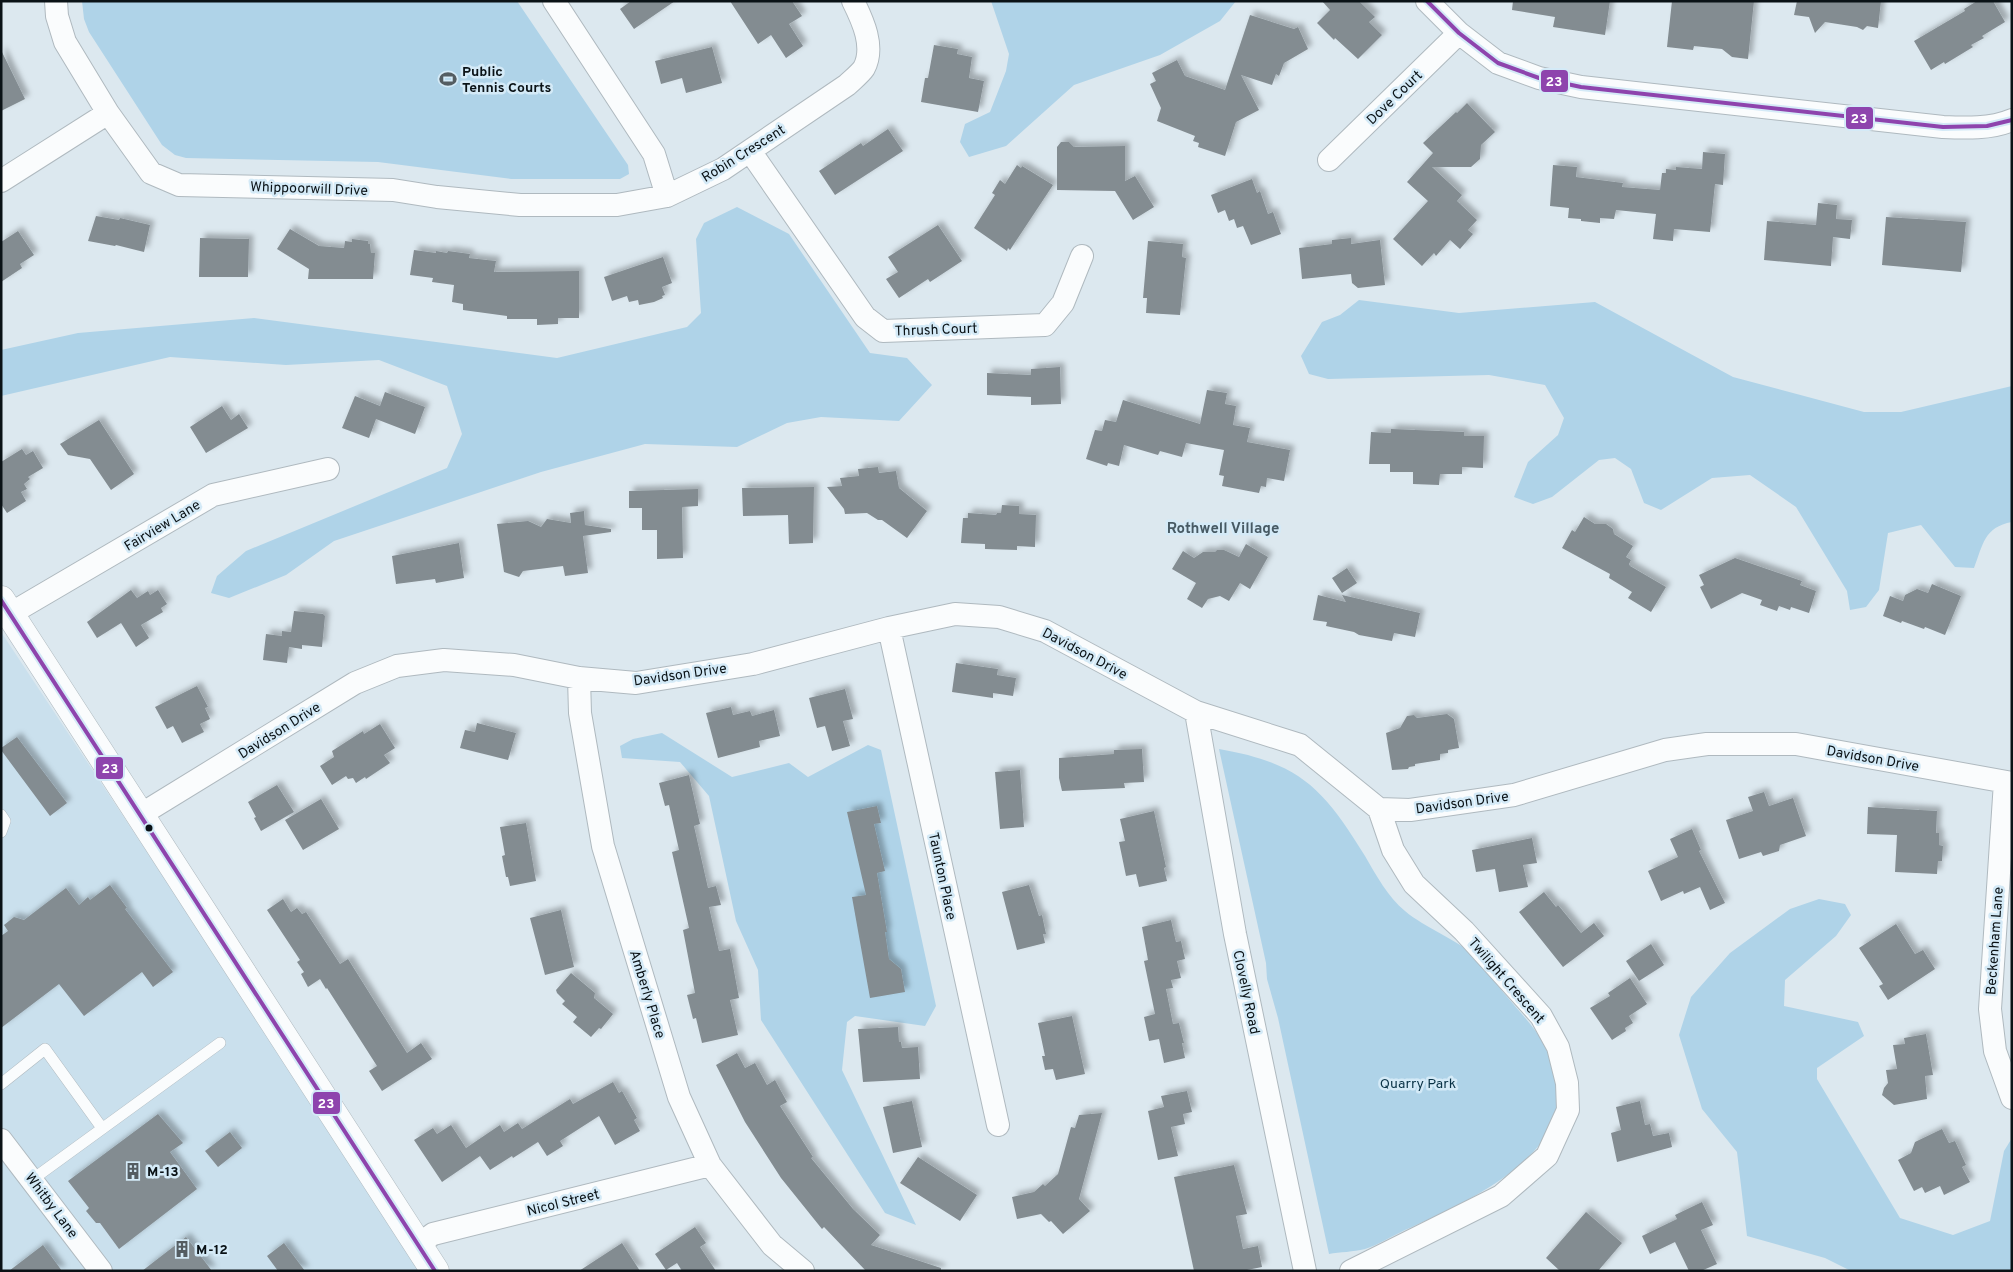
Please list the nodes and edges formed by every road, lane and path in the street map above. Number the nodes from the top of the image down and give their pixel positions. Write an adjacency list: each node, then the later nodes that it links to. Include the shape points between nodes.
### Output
1 (56, 1): 6 (street, Whippoorwill Drive, via 65,42)
2 (554, 1): 11 (street, via 654,154)
3 (853, 1): 8 (street, Robin Crescent, via 864,22 869,50 864,69 847,85)
4 (1427, 1): 5 (street)
5 (1459, 33): 7 (street, via 1498,63 1539,78 1581,87 1943,127 1975,127); 9 (street, Dove Court)
6 (108, 113): 10 (street); 11 (street, Whippoorwill Drive, via 151,173 179,185 392,190 520,205 617,205)
7 (2012, 120)
8 (750, 151): 11 (street, Robin Crescent, via 723,169); 12 (street, Thrush Court, via 865,318 883,331 1045,325 1063,303)
9 (1329, 160)
10 (1, 181)
11 (667, 196)
12 (1082, 256)
13 (328, 469): 14 (street, Fairview Lane, via 213,495)
14 (6, 607): 21 (street)
15 (889, 628): 16 (street, Davidson Drive, via 753,664 636,683); 17 (street, Davidson Drive, via 955,614 999,617 1044,631); 26 (street, Taunton Place)
16 (579, 678): 21 (street, Davidson Drive, via 514,665 444,660 397,666 355,683); 29 (street, Amberly Place, via 580,713 603,846 679,1097)
17 (1196, 712): 19 (street, Davidson Drive, via 1300,745); 35 (street, Clovelly Road, via 1234,934)
18 (2008, 782): 19 (street, Davidson Drive, via 1796,744 1707,744 1665,750 1514,795 1410,810); 25 (street, Beckenham Lane, via 1990,1008 1996,1050)
19 (1379, 809): 36 (street, Twilight Crescent, via 1393,850 1414,884 1464,931 1541,1016 1558,1047 1567,1083 1568,1110 1547,1156 1501,1196)
20 (1, 815): 22 (lane, via 5,821)
21 (140, 815): 31 (street)
22 (1, 832)
23 (220, 1043): 27 (lane)
24 (1, 1084): 27 (lane, via 45,1049)
25 (2012, 1098)
26 (998, 1125)
27 (102, 1128): 30 (lane)
28 (1, 1140): 30 (street, Whitby Lane)
29 (710, 1166): 31 (street, Nicol Street, via 433,1234); 34 (street, Amberly Place, via 772,1245)
30 (33, 1179): 32 (street, Whitby Lane)
31 (418, 1245): 33 (street)
32 (101, 1271)
33 (435, 1271)
34 (803, 1271)
35 (1305, 1271)
36 (1351, 1271)

